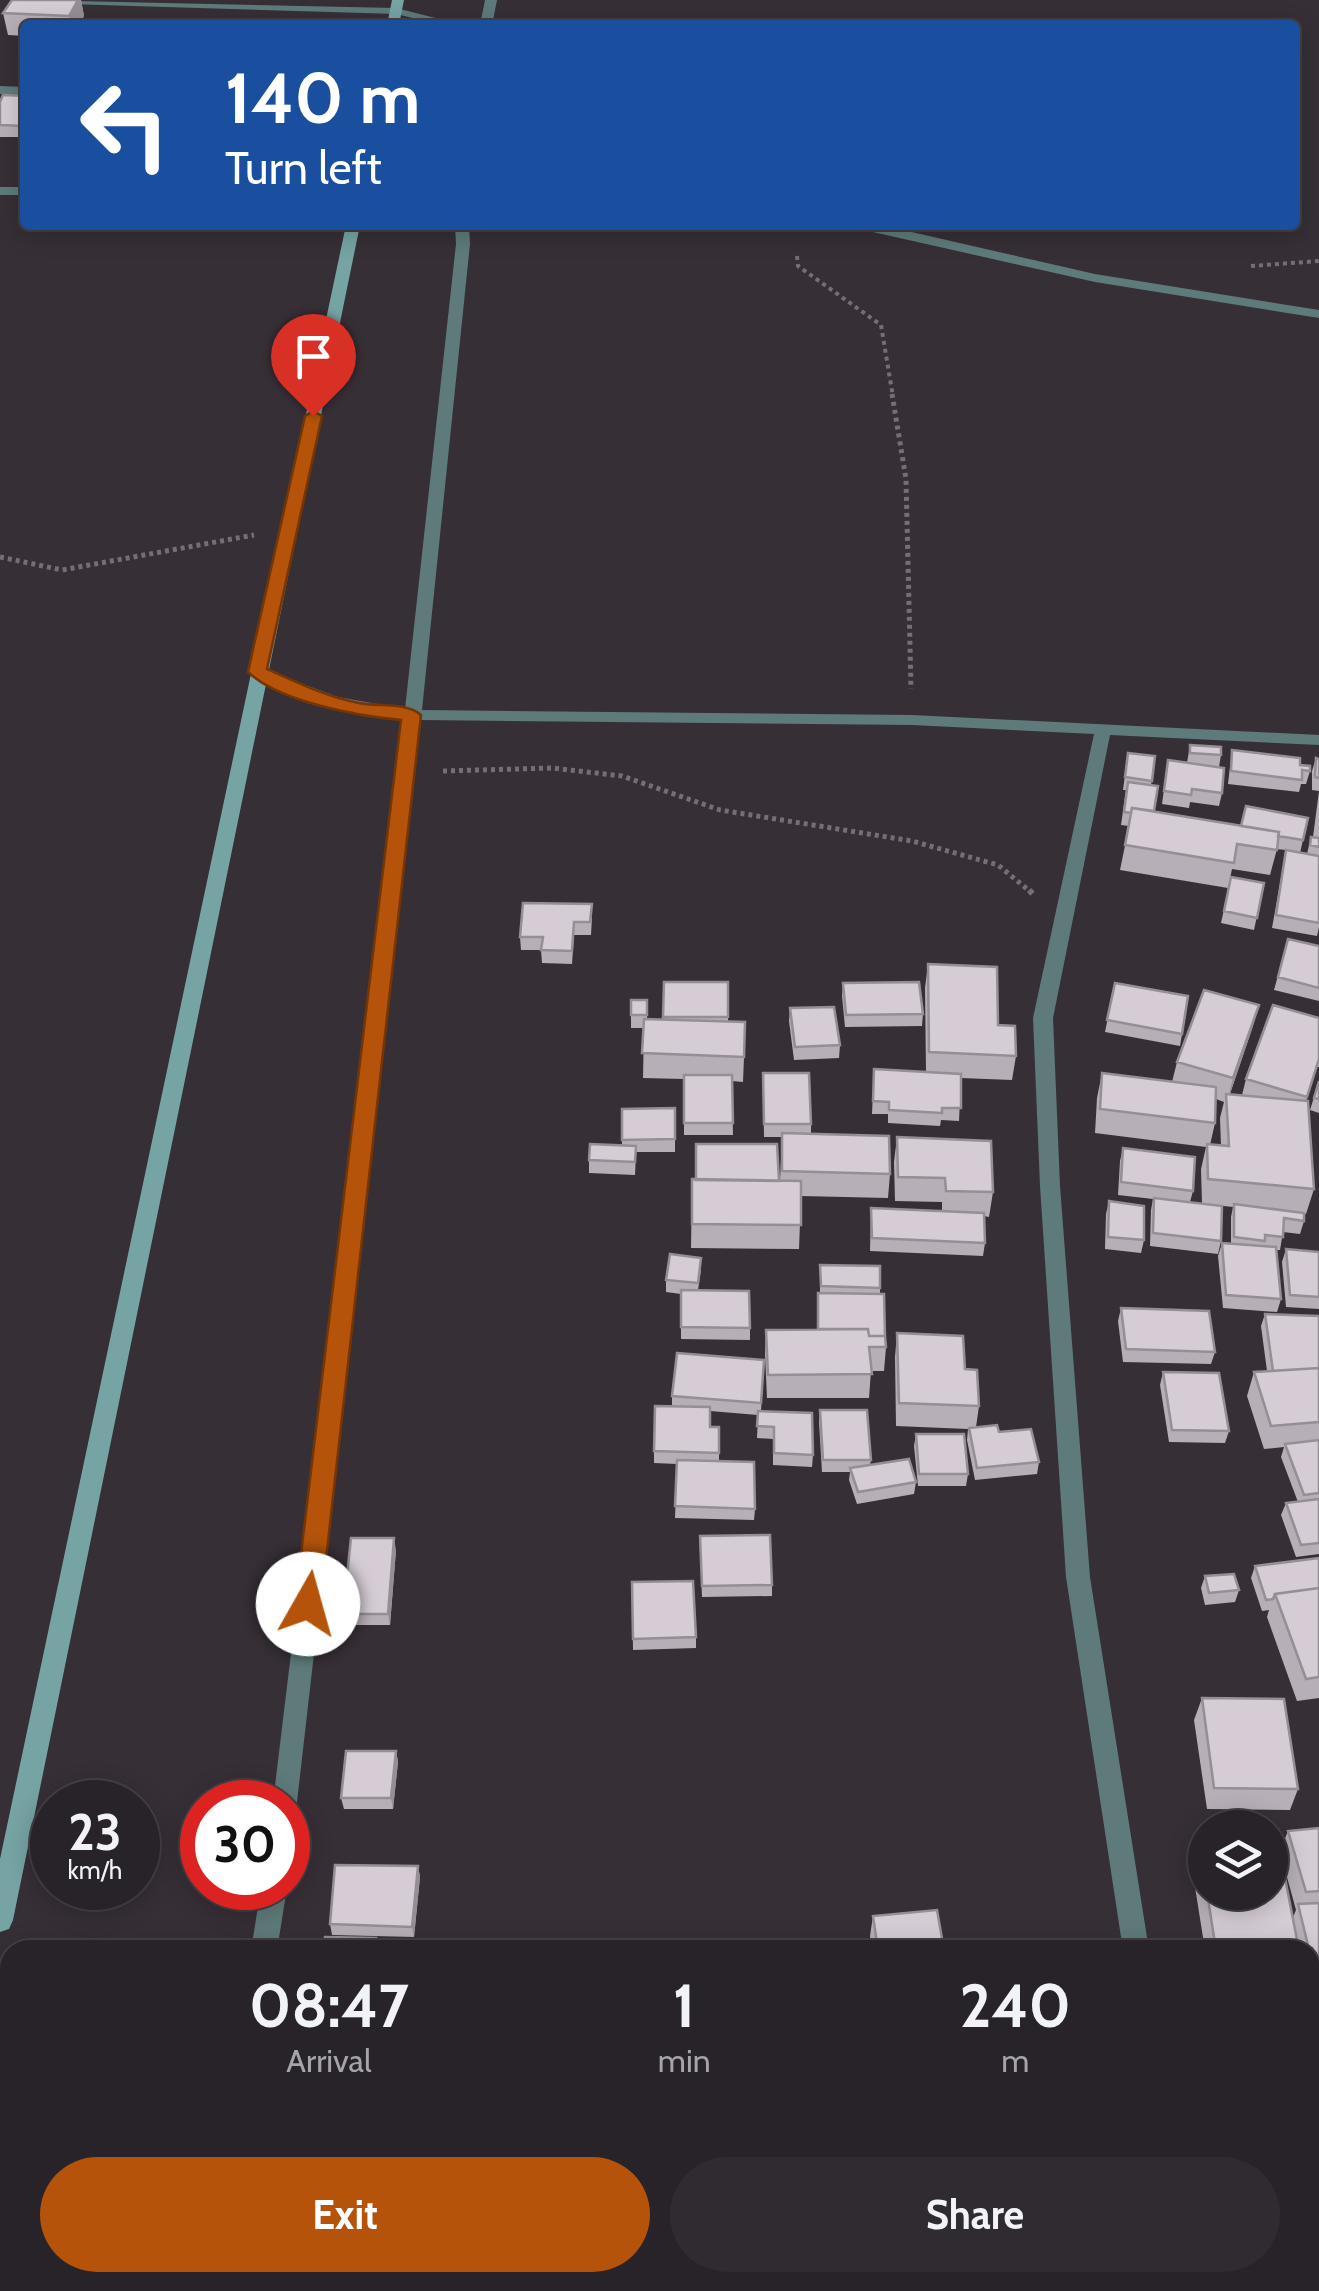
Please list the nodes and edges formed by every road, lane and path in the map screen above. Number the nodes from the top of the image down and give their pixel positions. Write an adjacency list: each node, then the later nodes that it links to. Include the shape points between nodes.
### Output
1 (35, 0): 2 (street)
2 (396, 12): 3 (street)
3 (434, 20)
4 (352, 230): 9 (main road)
5 (462, 230): 12 (street)
6 (794, 230): 13 (path, via 798,266 881,325 906,479)
7 (888, 230): 8 (street, via 1095,278)
8 (1319, 314)
9 (290, 530): 10 (path, via 62,570); 11 (main road)
10 (0, 557)
11 (258, 672): 12 (street, via 321,700); 20 (main road)
12 (412, 715): 13 (street); 16 (street)
13 (912, 720): 14 (street)
14 (1103, 730): 15 (street); 17 (street)
15 (1319, 740)
16 (407, 772): 17 (path, via 552,768 622,776 720,810 912,841 998,865); 18 (street)
17 (1063, 920): 22 (street, via 1043,1018 1050,1186 1075,1538)
18 (287, 1780)
19 (270, 1910): 21 (street)
20 (0, 1920)
21 (266, 1940)
22 (1135, 1940)

